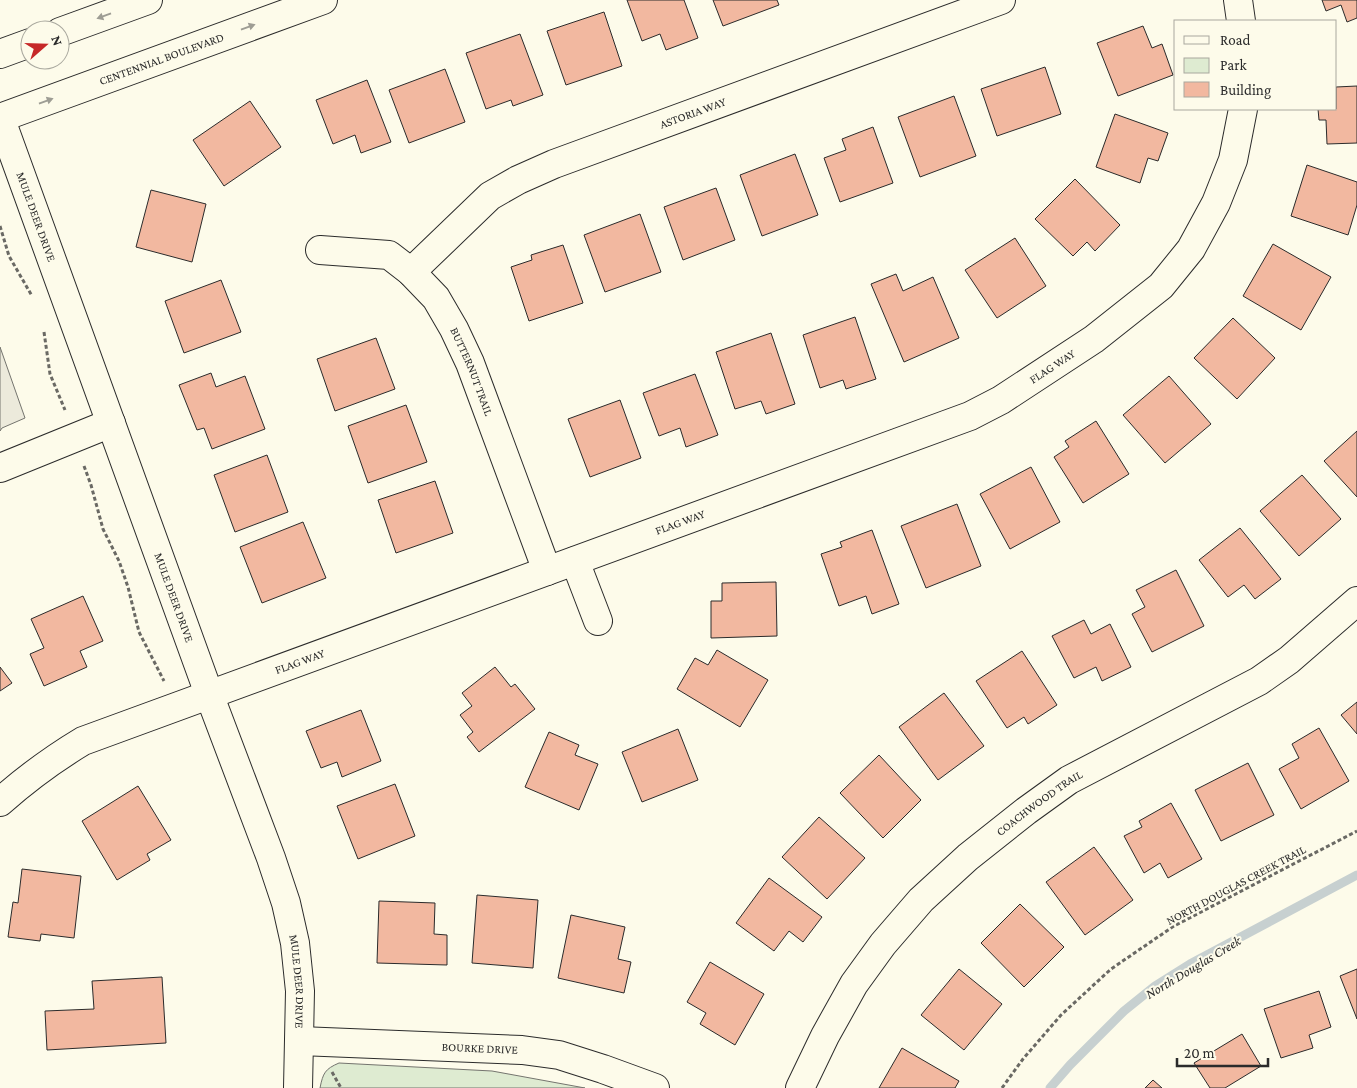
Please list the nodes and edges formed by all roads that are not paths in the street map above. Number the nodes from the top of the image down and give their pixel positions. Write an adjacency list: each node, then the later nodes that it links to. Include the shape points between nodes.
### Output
1 (148, 0): 6 (street, one-way to 6)
2 (323, 0): 10 (street, CENTENNIAL BOULEVARD, one-way to 2)
3 (1001, 0): 12 (street, ASTORIA WAY, via 518,180 490,196)
4 (1238, 0): 5 (street)
5 (1241, 20)
6 (70, 28)
7 (20, 47): 8 (street)
8 (0, 54)
9 (1243, 110): 15 (street, FLAG WAY, via 1234,160 1216,204 1191,249 1161,286 1049,370 970,416)
10 (0, 117): 13 (street, MULE DEER DRIVE)
11 (320, 250): 12 (street, BUTTERNUT TRAIL, via 389,255)
12 (411, 272): 16 (street, BUTTERNUT TRAIL, via 436,298 470,363)
13 (111, 423): 14 (street); 19 (street, MULE DEER DRIVE)
14 (0, 468)
15 (575, 561): 16 (street, FLAG WAY); 18 (street)
16 (547, 571): 19 (street, FLAG WAY)
17 (1357, 601): 24 (street, COACHWOOD TRAIL, via 1289,660 1259,681 1069,780 968,857 921,900 883,944 854,984)
18 (598, 621)
19 (209, 694): 20 (street, FLAG WAY, via 83,741 42,767); 21 (street, MULE DEER DRIVE, via 286,903 300,991)
20 (0, 802)
21 (300, 1040): 22 (street, MULE DEER DRIVE); 23 (street, BOURKE DRIVE, via 522,1050 559,1055)
22 (298, 1088)
23 (655, 1088)
24 (800, 1088)

